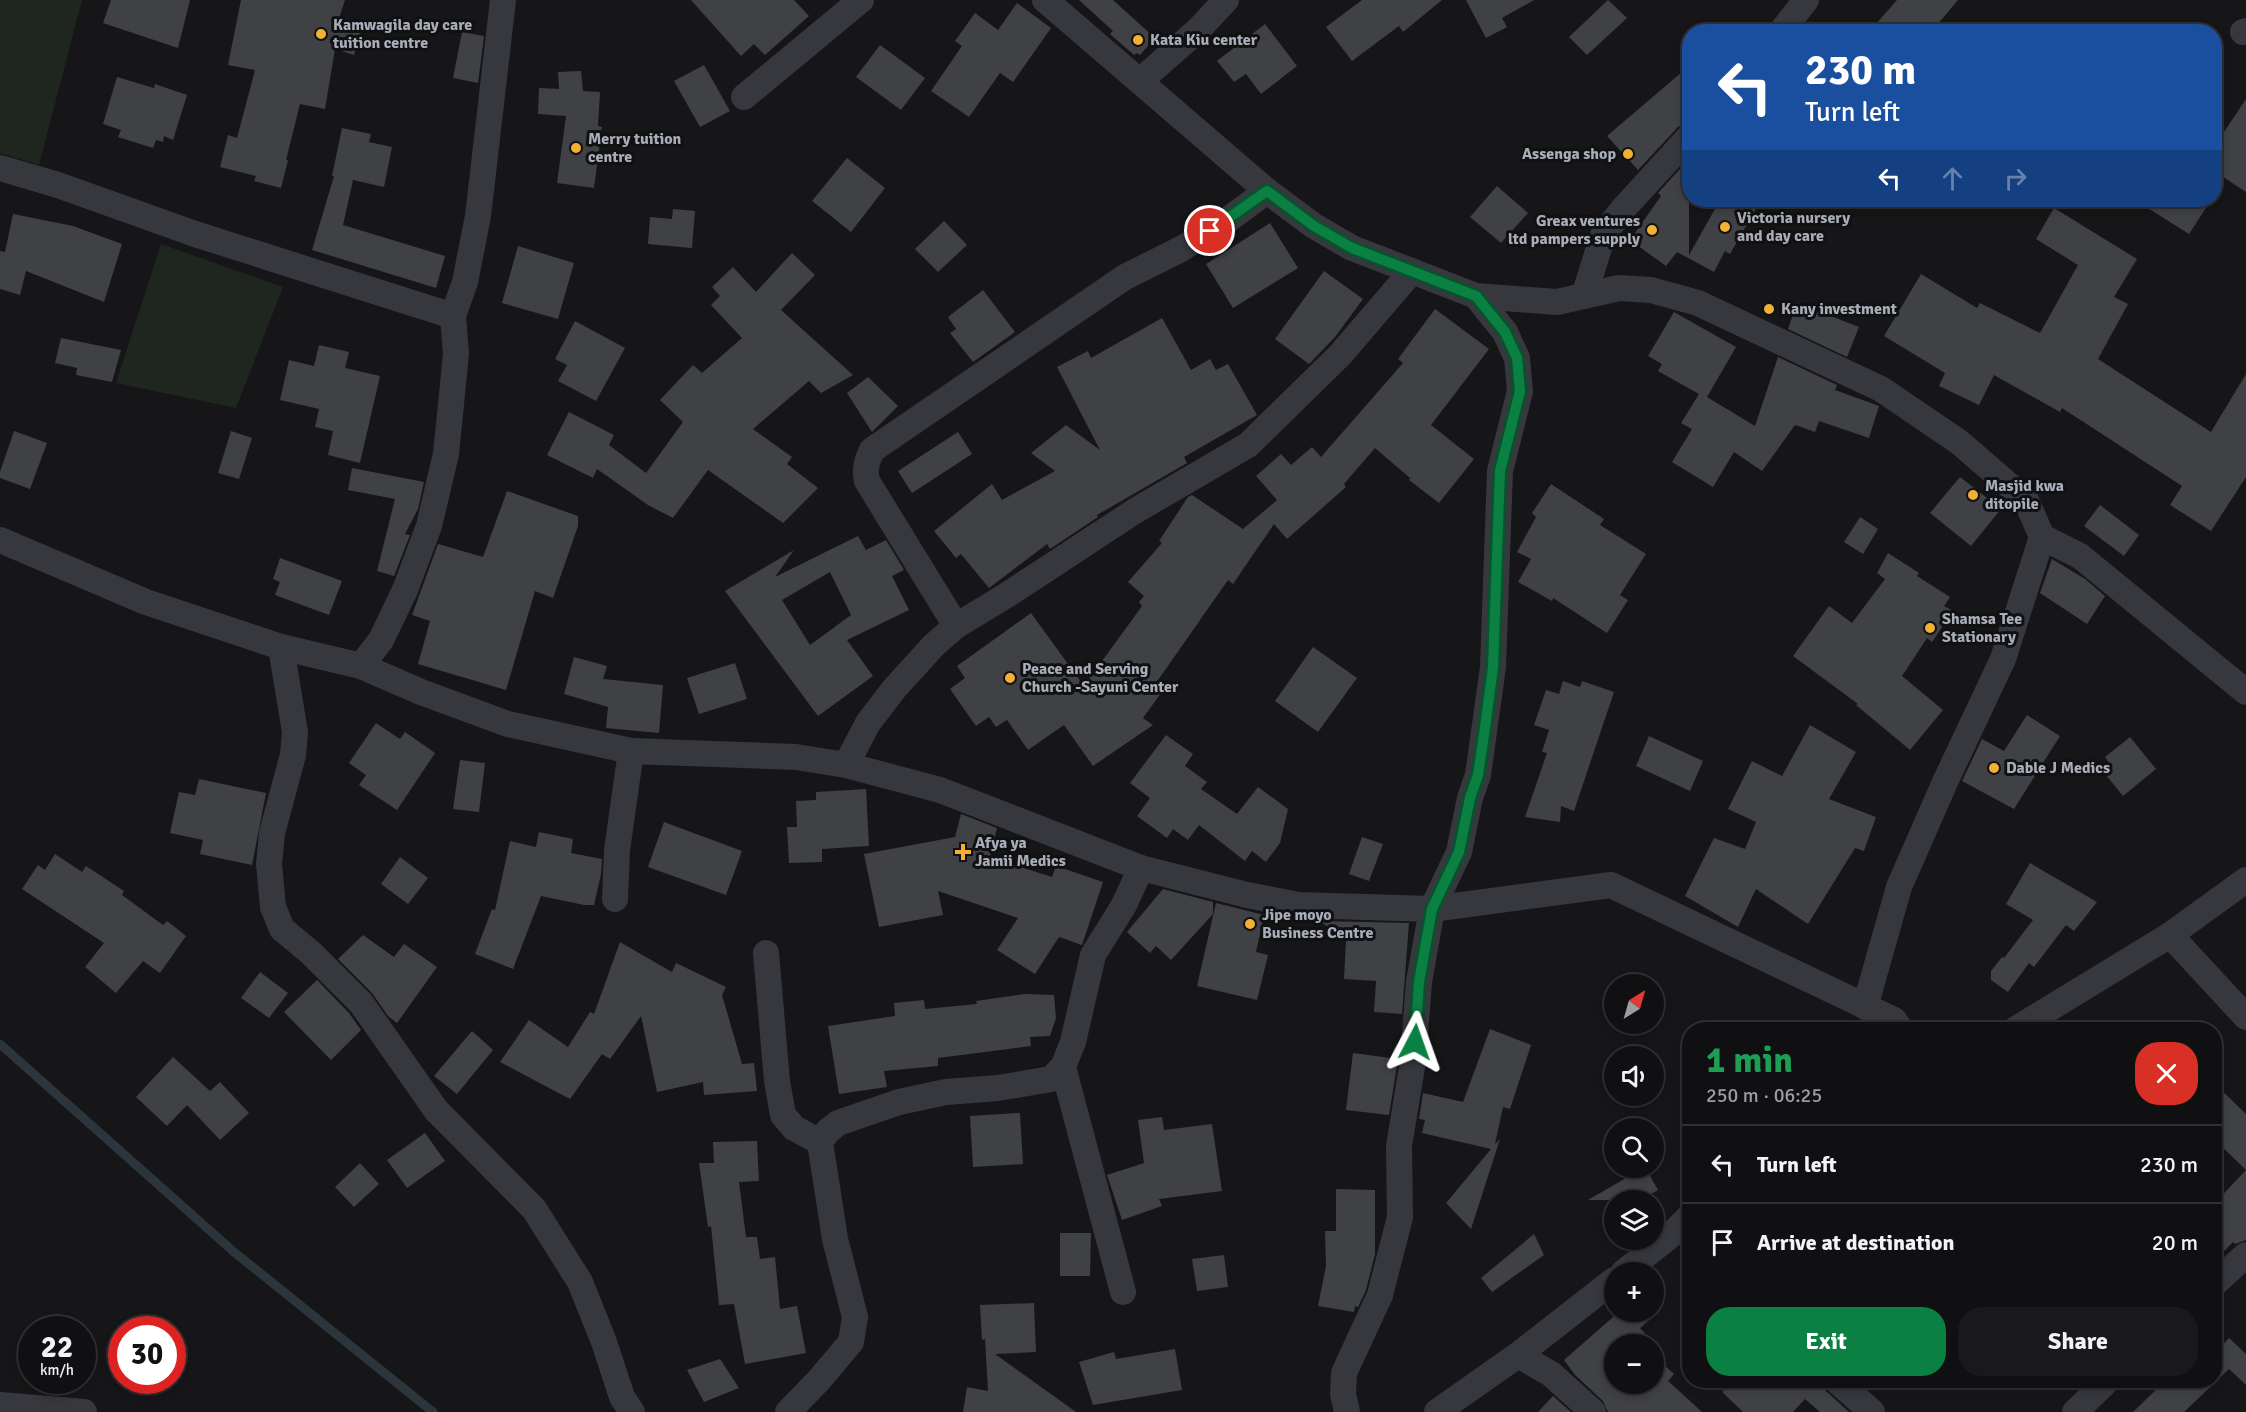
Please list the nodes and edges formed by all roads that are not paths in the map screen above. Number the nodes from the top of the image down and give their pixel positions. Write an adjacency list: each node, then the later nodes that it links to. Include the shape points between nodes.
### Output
1 (861, 0): 8 (street)
2 (1045, 0): 7 (street)
3 (1226, 0): 7 (street)
4 (1806, 0): 6 (street)
5 (496, 2): 15 (street, via 478,216 465,282)
6 (1787, 24)
7 (1140, 81): 11 (street)
8 (744, 97)
9 (1682, 145): 14 (street, via 1623,209 1604,236)
10 (0, 168): 15 (street)
11 (1267, 191): 12 (street, via 1352,248); 18 (street, via 1190,244 1125,277 872,450 865,472 867,481)
12 (1412, 271): 13 (street); 18 (street, via 1340,355 1248,445 1135,511)
13 (1476, 296): 14 (street, via 1557,302); 27 (street, via 1505,332 1517,358 1520,391 1500,471 1493,667 1478,775 1459,852)
14 (1584, 296): 16 (street, via 1619,288 1651,290 1698,303 1881,389 1959,442 2026,500)
15 (453, 316): 20 (street, via 456,354 446,454 429,526 381,640)
16 (2042, 537): 21 (street, via 2080,556); 30 (street, via 2003,659 1899,887)
17 (0, 540): 19 (street, via 146,602)
18 (956, 626): 23 (street, via 894,689 868,723)
19 (281, 647): 20 (street); 47 (street, via 296,732 272,834 269,864 273,907 282,929 311,952 361,1003 436,1110 534,1209 580,1282 622,1397)
20 (361, 666): 22 (street, via 508,724)
21 (2246, 692)
22 (631, 751): 23 (street, via 796,757); 26 (street, via 617,850)
23 (846, 765): 24 (street, via 940,790)
24 (1141, 868): 27 (street, via 1246,896 1299,905); 34 (street, via 1093,955)
25 (2246, 880): 28 (street)
26 (615, 899)
27 (1432, 909): 30 (street, via 1611,885); 49 (street, via 1399,1146 1400,1217 1380,1295 1344,1373)
28 (2170, 935): 31 (street); 33 (street)
29 (766, 952): 35 (street, via 783,1115 794,1128)
30 (1865, 1007): 32 (street)
31 (2246, 1017)
32 (1895, 1022)
33 (2027, 1022)
34 (1064, 1067): 35 (street, via 1051,1079 899,1102 838,1123); 41 (street)
35 (820, 1142): 48 (street, via 835,1239 855,1317 851,1342)
36 (1679, 1243): 38 (street)
37 (2246, 1255): 39 (street)
38 (1643, 1262)
39 (2222, 1277)
40 (1604, 1288): 42 (street)
41 (1124, 1292)
42 (1518, 1355): 50 (street); 51 (street, via 1551,1374)
43 (1845, 1388): 52 (street)
44 (2100, 1388): 53 (street)
45 (0, 1404): 46 (street)
46 (84, 1412)
47 (632, 1412)
48 (788, 1412)
49 (1347, 1412)
50 (1437, 1412)
51 (1593, 1412)
52 (1872, 1412)
53 (2075, 1412)

